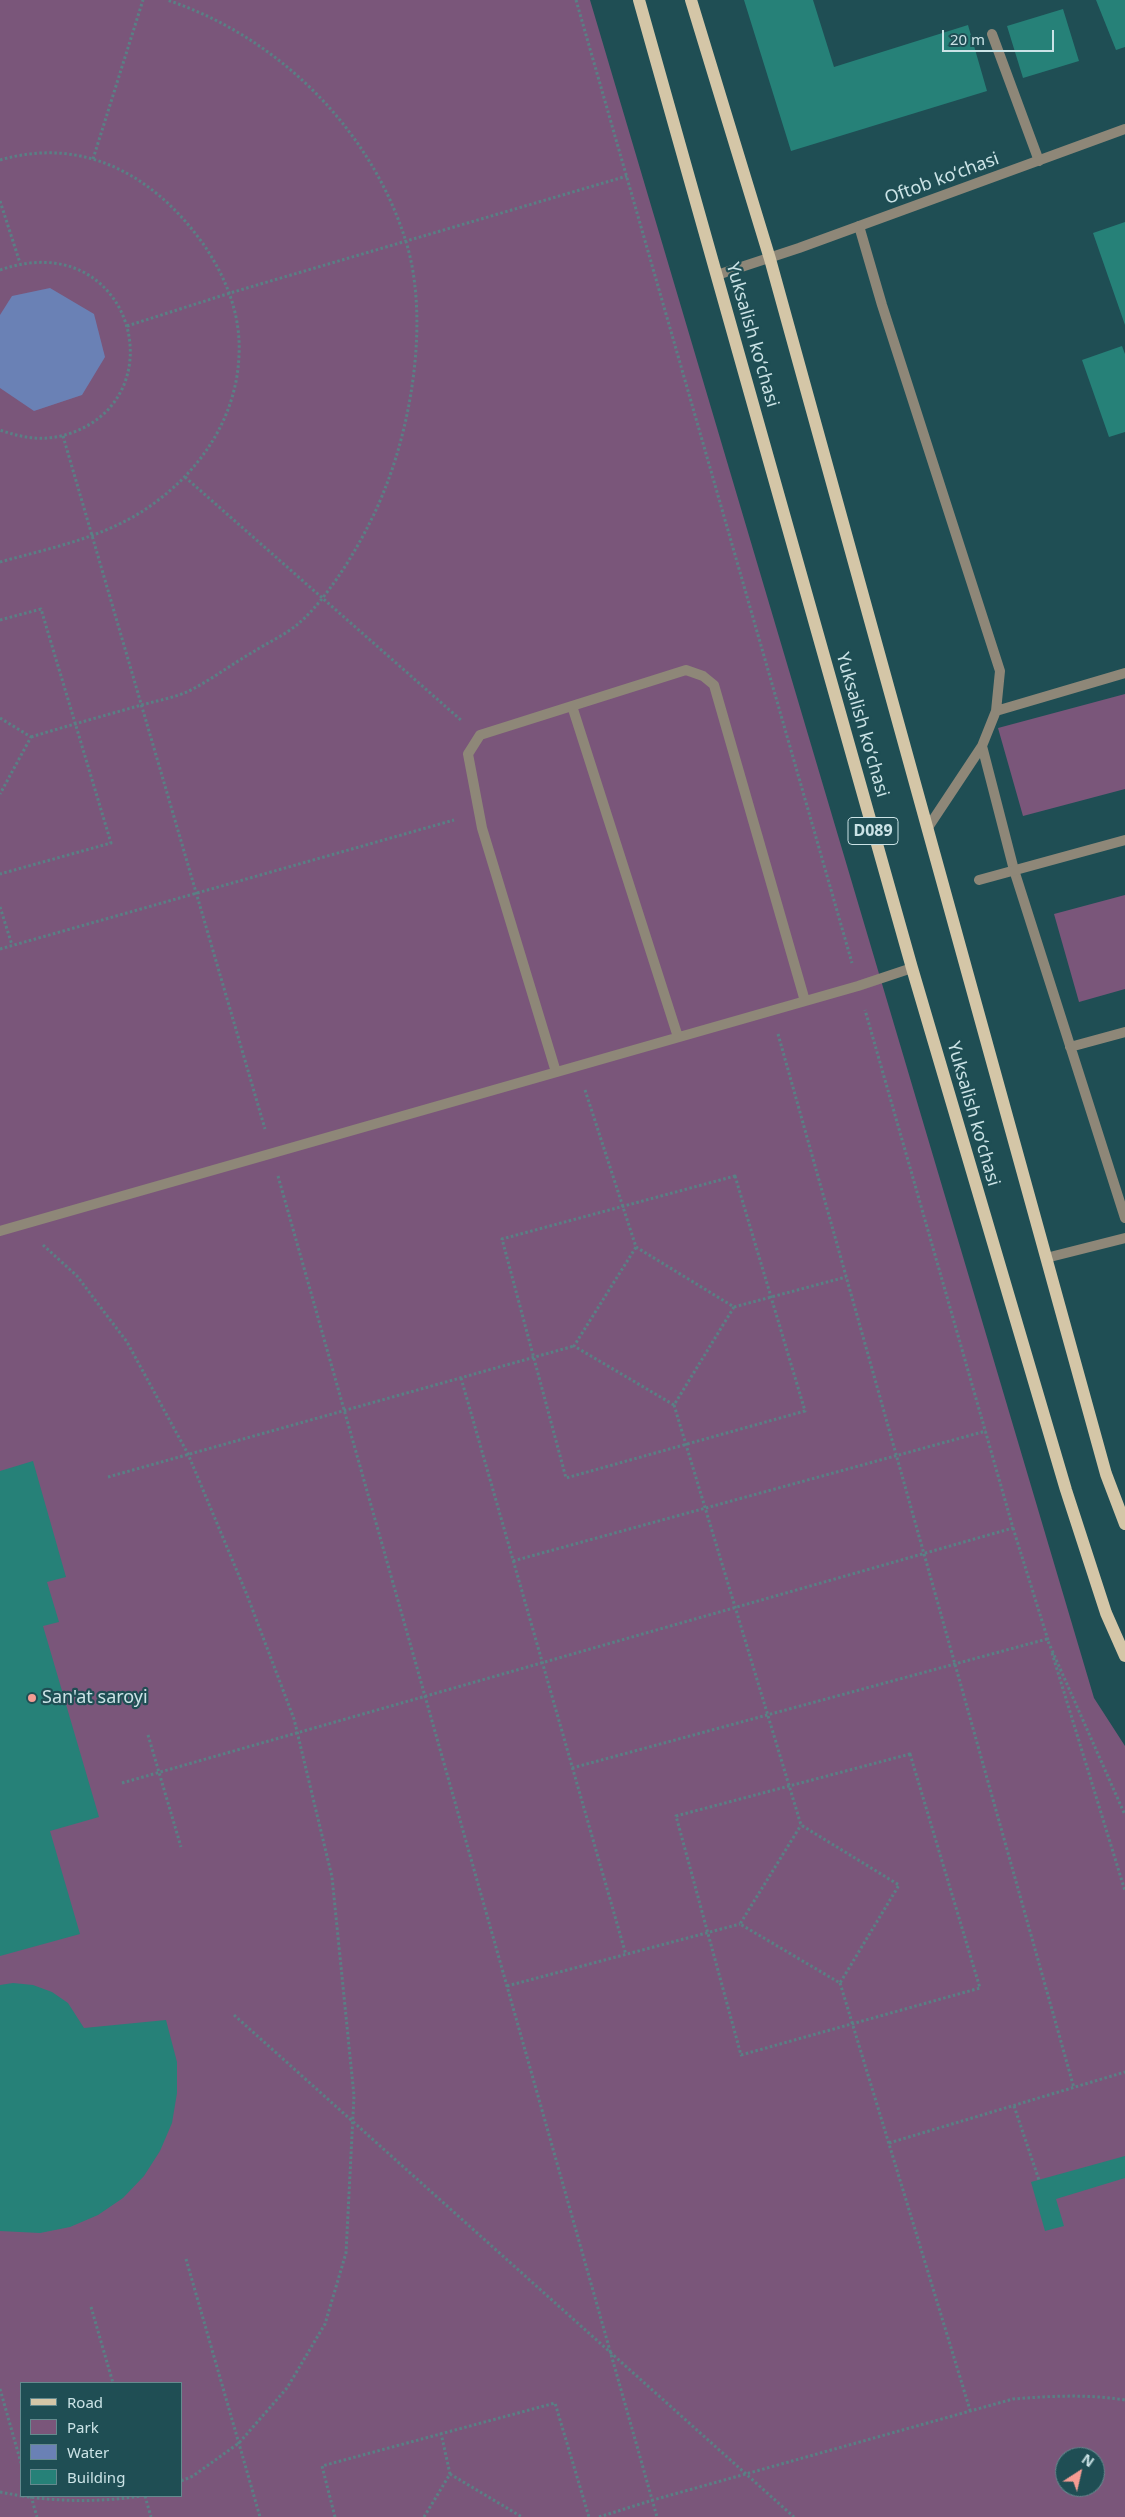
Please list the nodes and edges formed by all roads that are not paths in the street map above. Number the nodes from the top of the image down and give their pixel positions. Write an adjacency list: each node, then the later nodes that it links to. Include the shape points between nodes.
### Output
1 (638, 0): 8 (main road, Yuksalish koʻchasi / D089)
2 (691, 0): 7 (main road, Yuksalish koʻchasi / D089)
3 (992, 34): 5 (street)
4 (1125, 129): 5 (street, Oftob koʻchasi)
5 (1039, 161): 6 (street, Oftob koʻchasi)
6 (859, 226): 7 (street, Oftob koʻchasi); 11 (street, via 1000,671)
7 (770, 259): 8 (street, Oftob koʻchasi); 13 (main road, Yuksalish koʻchasi / D089)
8 (717, 275): 17 (main road, Yuksalish koʻchasi / D089)
9 (1125, 673): 11 (street)
10 (572, 706): 18 (street, via 686,670 703,676 714,685); 20 (street); 22 (street, via 480,735 468,754 480,814)
11 (996, 711): 12 (street)
12 (982, 746): 13 (street); 15 (street)
13 (927, 829): 26 (main road, Yuksalish koʻchasi / D089)
14 (1125, 840): 15 (street)
15 (1014, 870): 16 (street); 21 (street)
16 (979, 880)
17 (912, 968): 18 (street); 28 (main road, Yuksalish koʻchasi / D089, via 1066,1490 1106,1613)
18 (804, 1000): 20 (street)
19 (1125, 1032): 21 (street)
20 (678, 1037): 22 (street)
21 (1070, 1047): 23 (street)
22 (556, 1072): 24 (street)
23 (1125, 1218)
24 (0, 1232)
25 (1125, 1238): 26 (street)
26 (1046, 1258): 27 (main road, Yuksalish koʻchasi / D089, via 1106,1474)
27 (1125, 1524)
28 (1125, 1656)

